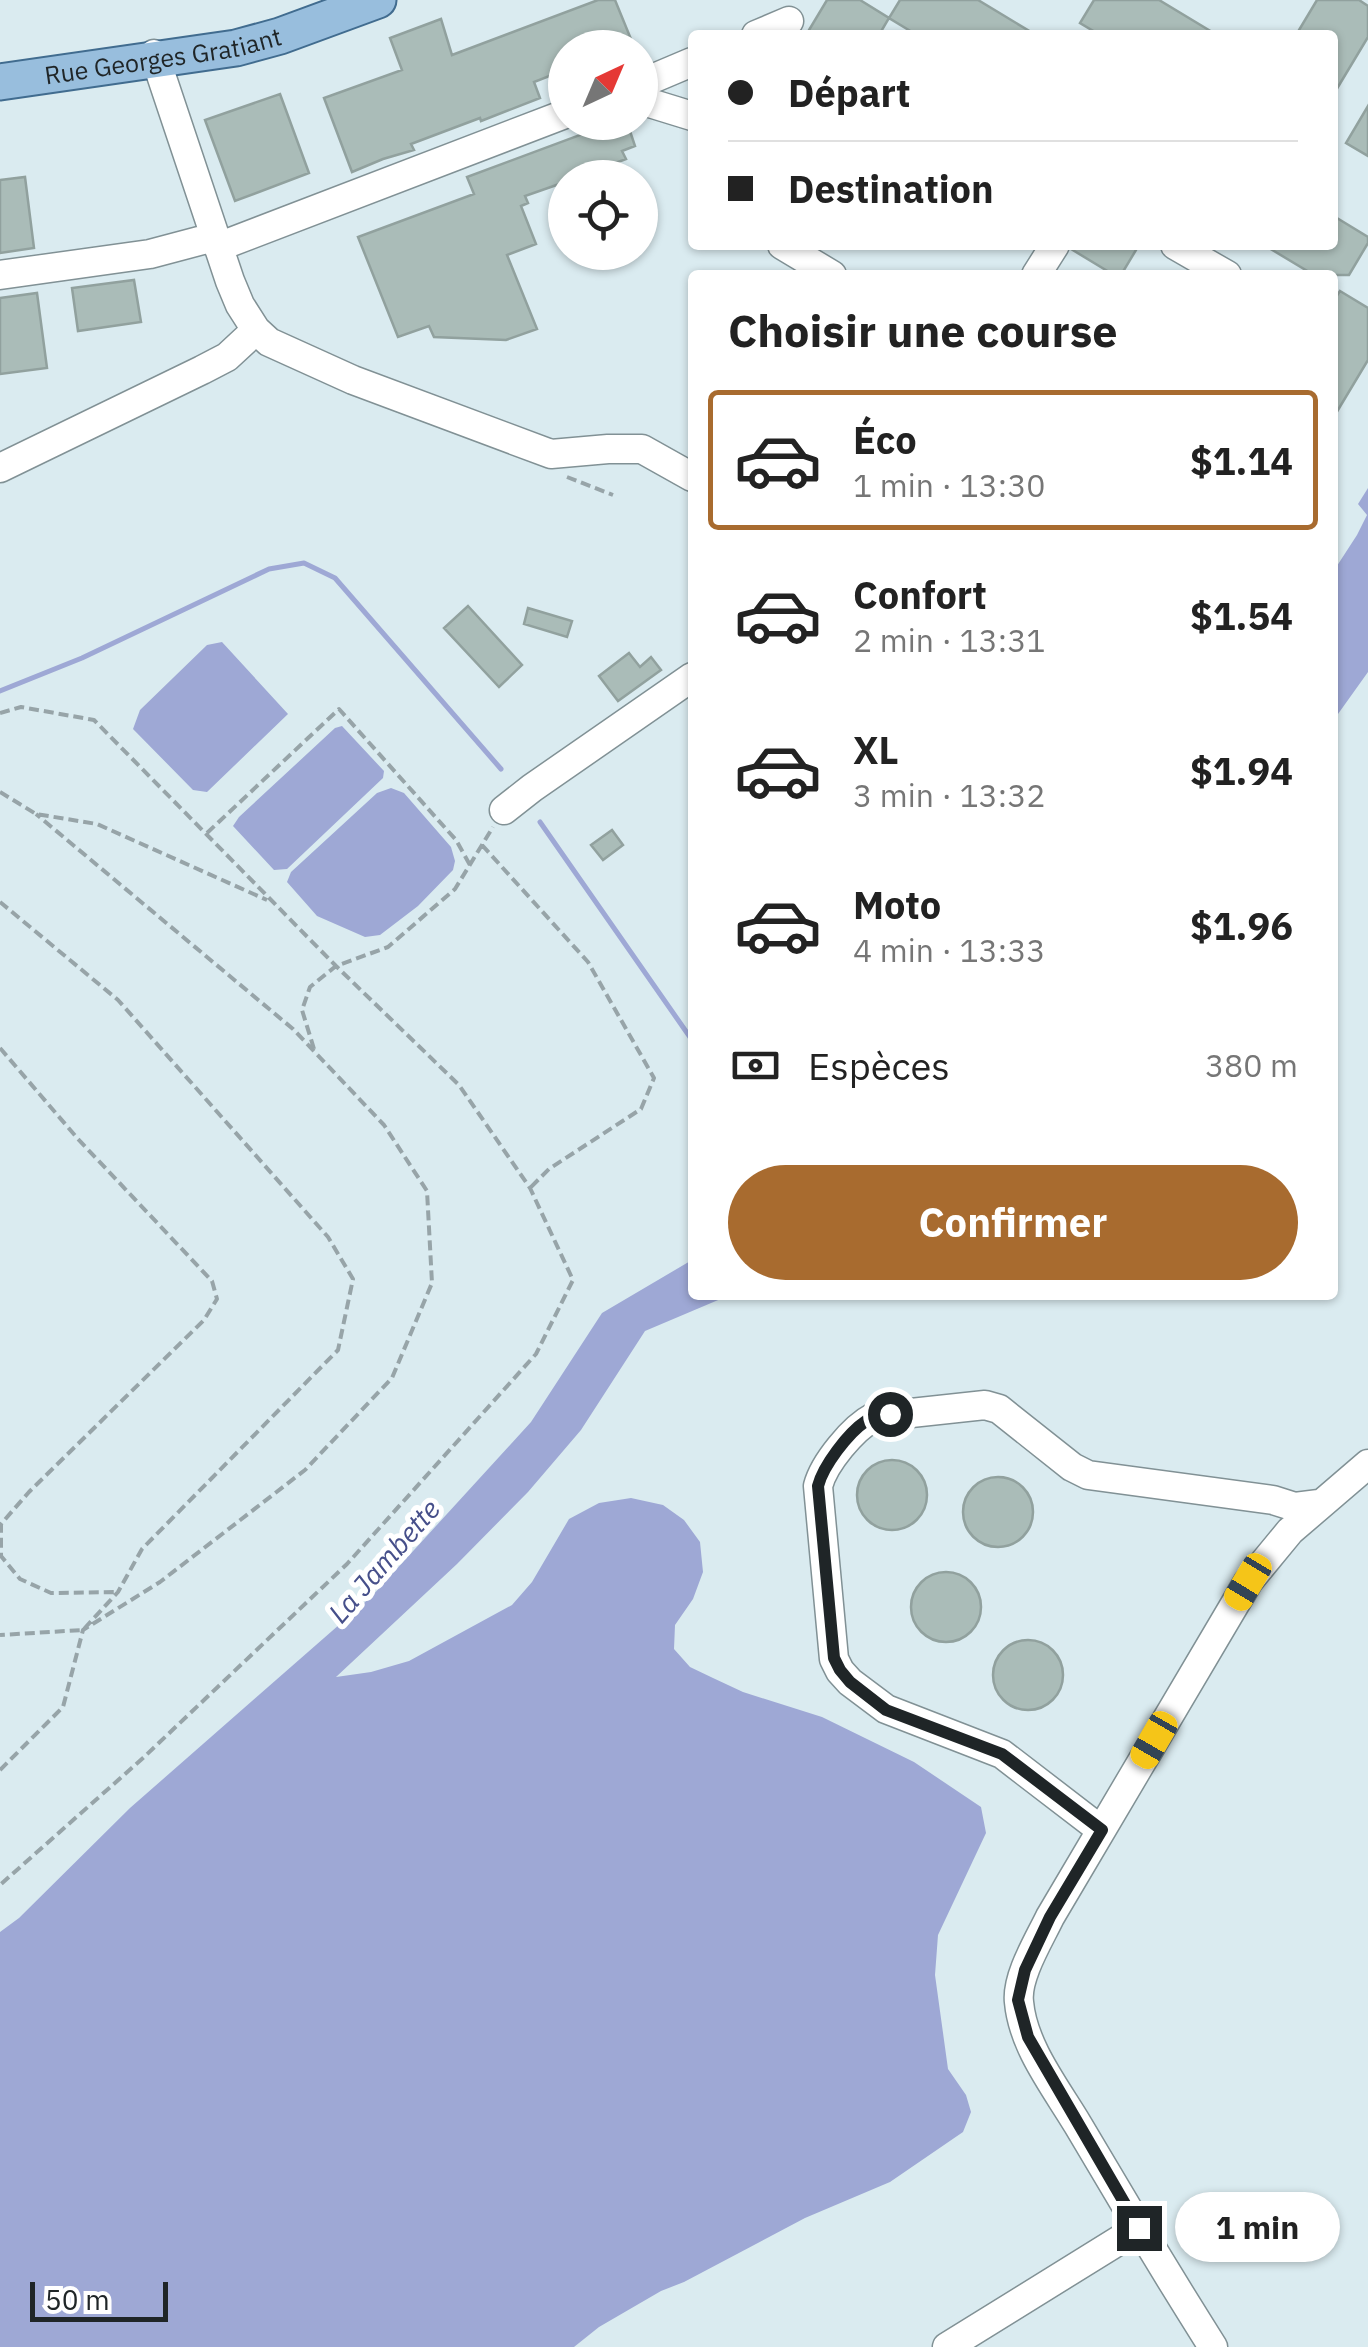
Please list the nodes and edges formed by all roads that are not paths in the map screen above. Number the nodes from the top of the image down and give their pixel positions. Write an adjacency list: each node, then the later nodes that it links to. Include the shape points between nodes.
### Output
1 (358, 0): 5 (main road, Rue Georges Gratiant, via 279,29)
2 (378, 0): 5 (main road, Rue Georges Gratiant, via 236,48)
3 (789, 21): 4 (street)
4 (768, 30)
5 (155, 57): 7 (main road, Rue Georges Gratiant); 9 (main road, Rue Georges Gratiant); 13 (street)
6 (688, 64): 8 (street)
7 (0, 74)
8 (658, 76)
9 (0, 82)
10 (658, 106): 11 (street)
11 (688, 115)
12 (548, 120): 13 (street)
13 (216, 242): 18 (street); 19 (street)
14 (790, 250): 16 (street)
15 (1184, 250): 17 (street)
16 (824, 270)
17 (1218, 270)
18 (0, 275)
19 (256, 330): 20 (street, via 227,357); 21 (street, via 295,356 551,454 642,449)
20 (0, 468)
21 (688, 474)
22 (688, 689): 23 (street)
23 (504, 810)
24 (1368, 1464): 25 (street)
25 (1319, 1504): 26 (street, via 1248,1582); 26 (street, via 1295,1507 1088,1475 985,1405 874,1417 821,1472 840,1670 886,1710 1002,1754)
26 (1102, 1830): 27 (street, via 1050,1917 1018,2000 1028,2037)
27 (1139, 2228): 28 (street); 29 (street)
28 (947, 2347)
29 (1213, 2347)

